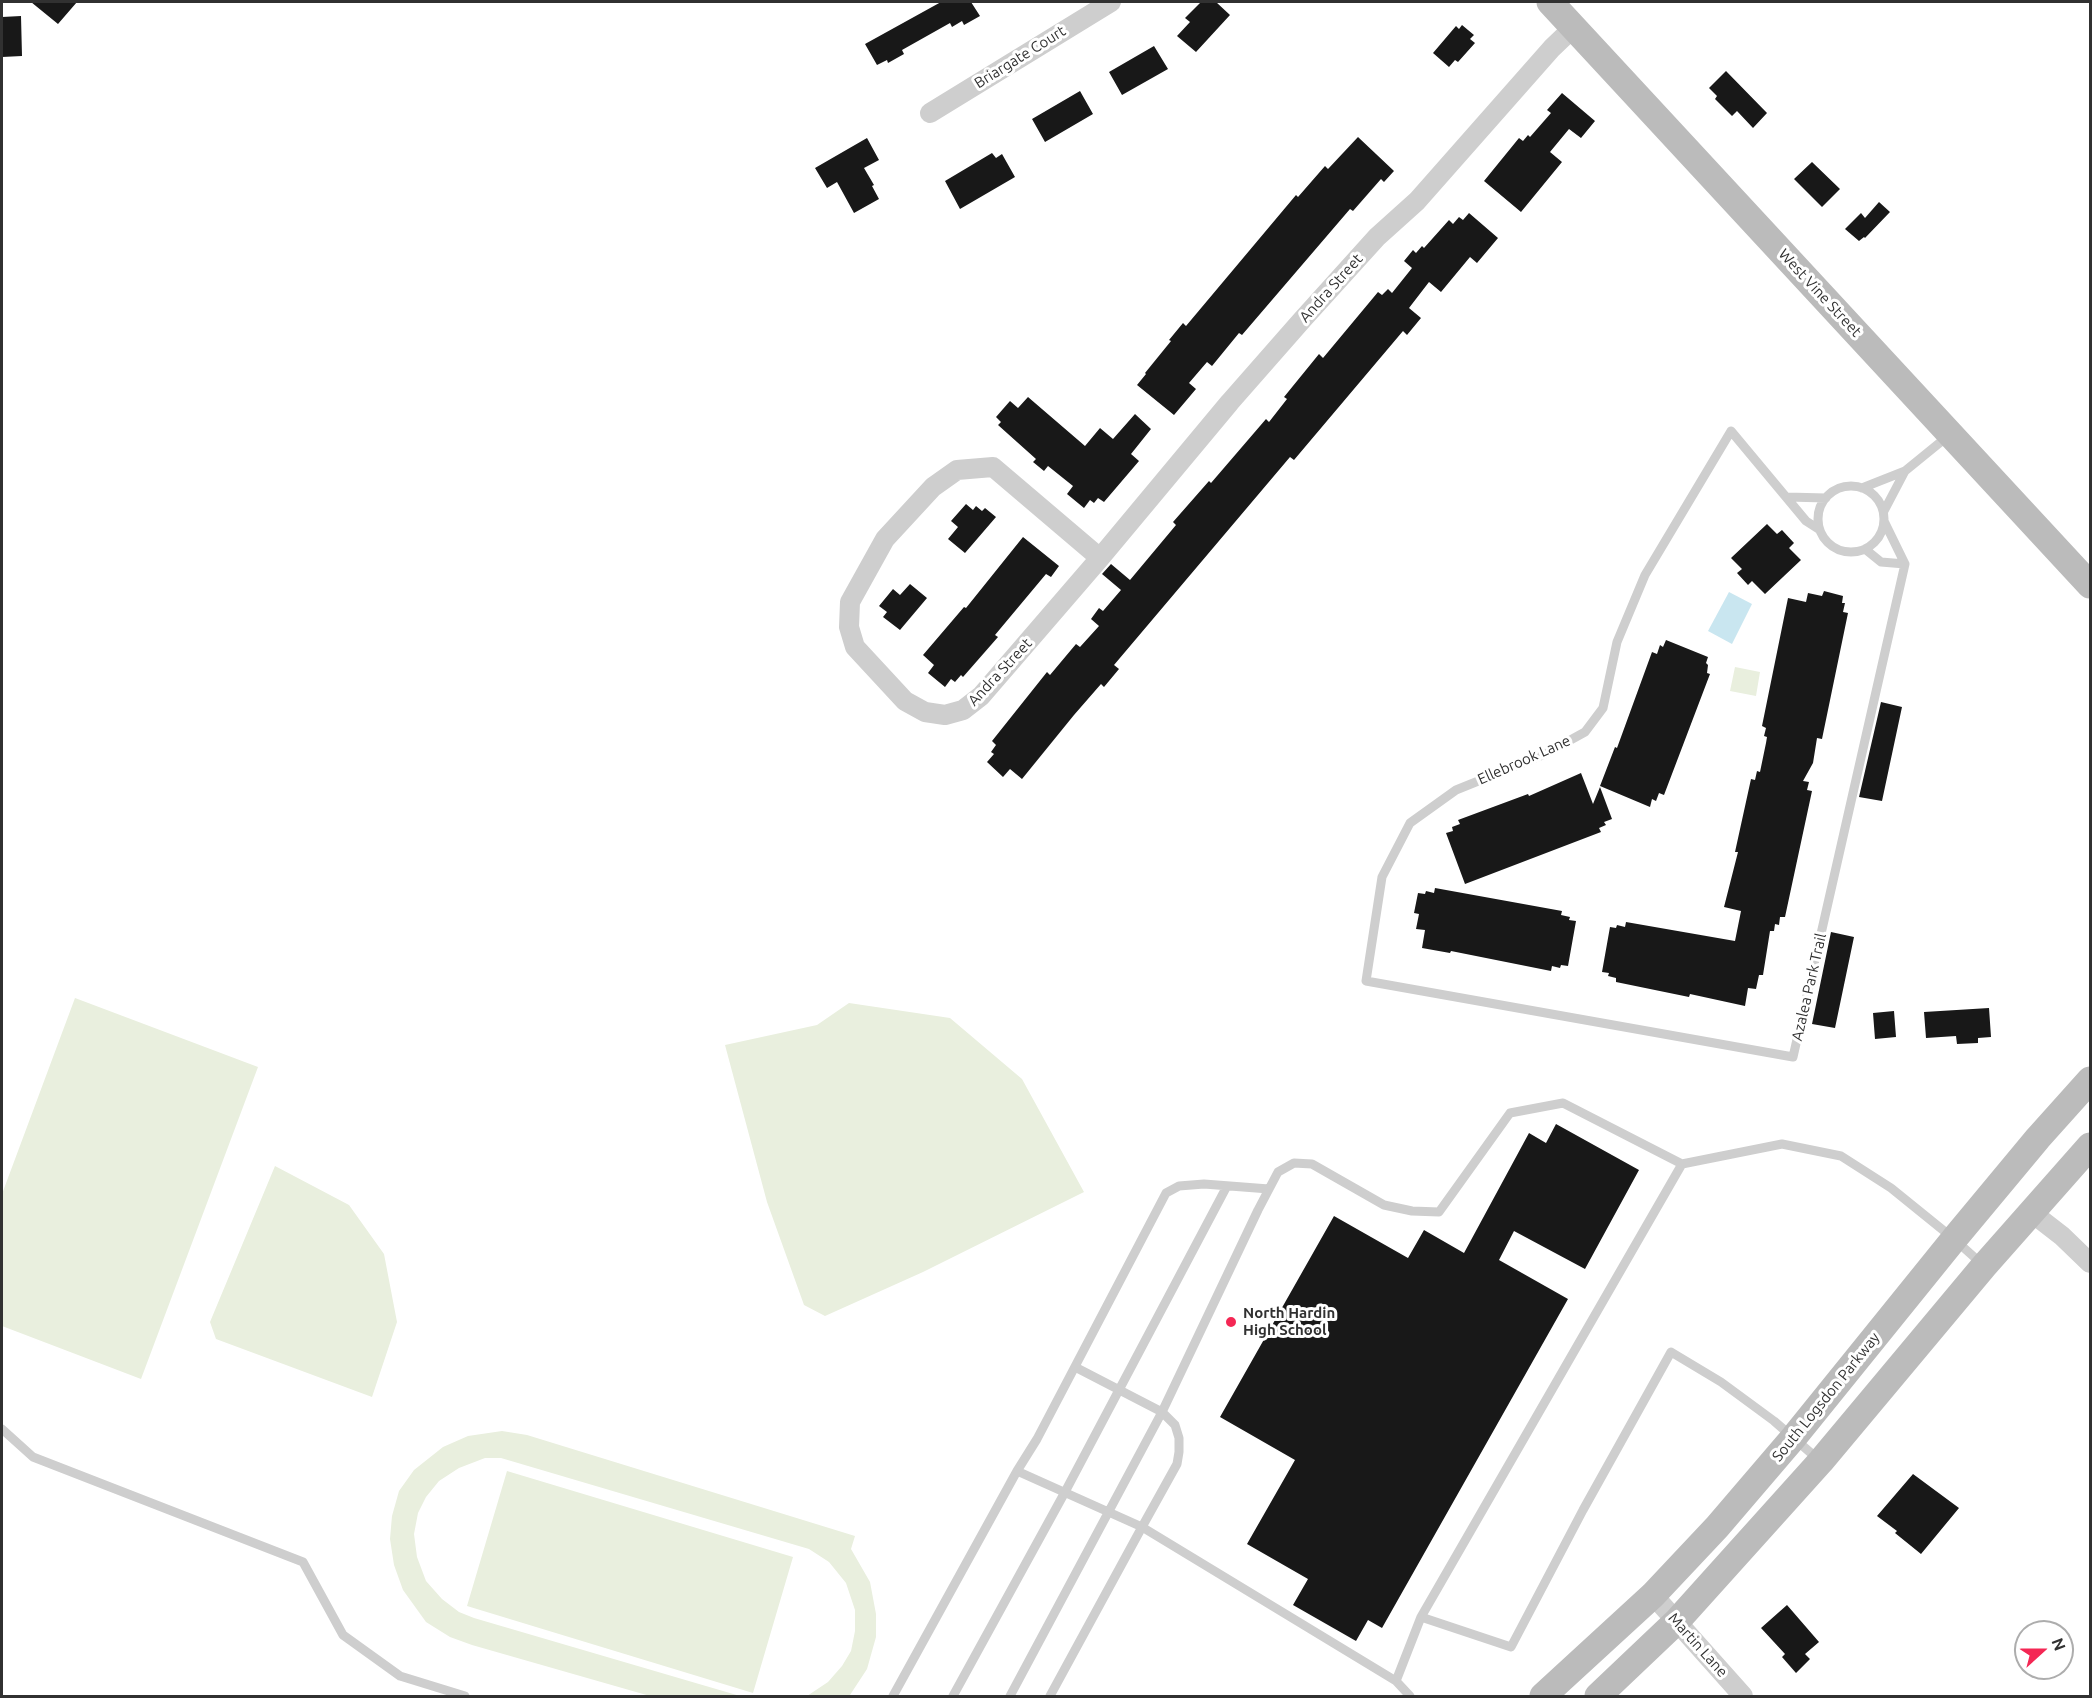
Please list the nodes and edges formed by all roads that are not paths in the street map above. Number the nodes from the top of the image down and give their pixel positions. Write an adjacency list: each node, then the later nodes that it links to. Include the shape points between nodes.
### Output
1 (1111, 2): 4 (street, Briargate Court)
2 (1550, 2): 3 (main road, West Vine Street)
3 (1574, 27): 5 (main road, West Vine Street); 14 (street, Andra Street, via 1417,201 1377,237 1302,320)
4 (930, 113)
5 (1950, 434): 6 (lane); 16 (main road, West Vine Street)
6 (1905, 471): 7 (lane); 10 (lane)
7 (1862, 488): 9 (lane, via 1839,488); 10 (lane, via 1871,492)
8 (1787, 497): 9 (lane); 12 (lane, via 1806,521); 17 (lane, Ellebrook Lane, via 1731,431 1645,575 1617,642 1603,708 1586,732 1545,754 1456,790 1410,823 1382,877)
9 (1826, 498): 12 (lane, via 1819,514)
10 (1884, 511): 11 (lane)
11 (1884, 521): 13 (lane, via 1877,541); 15 (lane)
12 (1820, 530): 13 (lane, via 1839,550 1849,553)
13 (1865, 549): 15 (lane, via 1881,562)
14 (1100, 558): 14 (street, Andra Street, via 993,467 957,470 933,487 885,539 850,602 849,627 855,647 905,701 925,712 945,715 963,710 981,696)
15 (1905, 564): 17 (lane, Azalea Park Trail, via 1793,1057)
16 (2091, 585)
17 (1366, 981)
18 (2091, 1080): 24 (main road, South Logsdon Parkway)
19 (2091, 1146): 23 (main road)
20 (1682, 1164): 22 (lane, via 1563,1103 1510,1113 1439,1212 1384,1204 1312,1164 1294,1164 1278,1172); 24 (lane, via 1782,1144 1841,1156 1892,1188); 38 (lane)
21 (1227, 1186): 22 (lane); 27 (lane, via 1179,1186 1166,1193); 28 (lane)
22 (1269, 1190): 29 (lane)
23 (2031, 1212): 25 (street); 26 (main road)
24 (1954, 1239): 26 (lane); 31 (main road, South Logsdon Parkway)
25 (2091, 1263)
26 (1984, 1266): 32 (main road)
27 (1075, 1367): 28 (lane); 33 (lane)
28 (1119, 1391): 29 (lane); 34 (lane)
29 (1162, 1412): 35 (lane); 36 (lane, via 1175,1425 1179,1438 1177,1464)
30 (2, 1429): 41 (lane, via 33,1457 303,1562 343,1635 400,1676)
31 (1794, 1437): 32 (lane); 37 (main road, South Logsdon Parkway); 38 (lane, via 1721,1382 1671,1352 1511,1647)
32 (1821, 1461): 39 (main road)
33 (1017, 1471): 34 (lane); 42 (lane)
34 (1065, 1492): 35 (lane); 43 (lane)
35 (1107, 1512): 36 (lane); 44 (lane)
36 (1142, 1527): 40 (lane); 45 (lane)
37 (1653, 1595): 39 (street, Martin Lane); 47 (main road, South Logsdon Parkway)
38 (1421, 1617): 40 (lane)
39 (1677, 1621): 48 (main road); 49 (street, Martin Lane)
40 (1396, 1681): 46 (lane)
41 (465, 1696)
42 (893, 1696)
43 (953, 1696)
44 (1010, 1696)
45 (1050, 1696)
46 (1410, 1696)
47 (1543, 1696)
48 (1598, 1696)
49 (1743, 1696)

